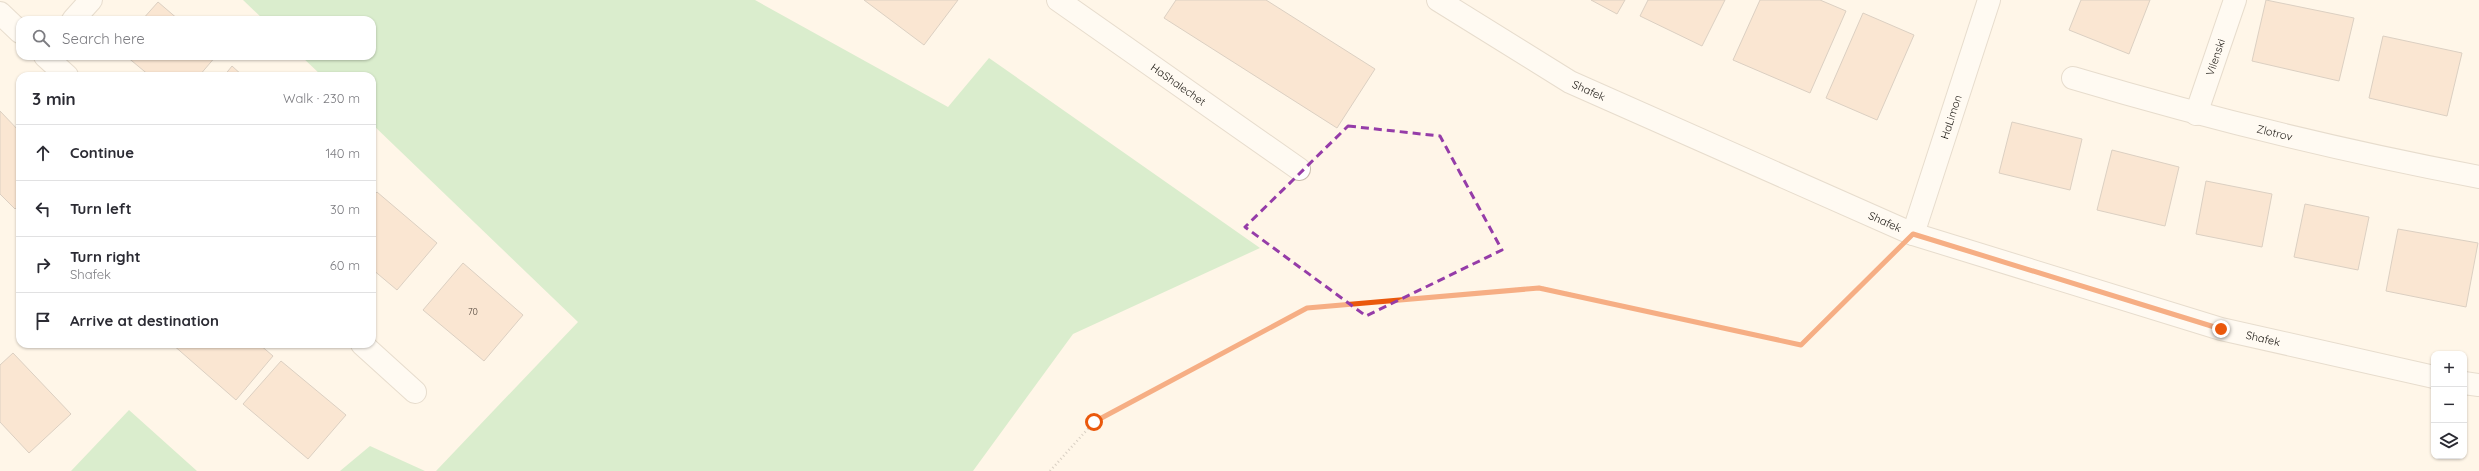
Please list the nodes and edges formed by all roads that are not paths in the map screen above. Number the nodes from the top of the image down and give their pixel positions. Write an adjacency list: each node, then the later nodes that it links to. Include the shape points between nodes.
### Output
1 (91, 0): 7 (street)
2 (1058, 0): 13 (street, HaShalechet)
3 (1438, 0): 15 (street, Shafek, via 1570,82)
4 (1989, 0): 15 (street, HaLimon)
5 (2235, 0): 12 (street, Vilenski)
6 (0, 12): 8 (street)
7 (77, 16)
8 (16, 28)
9 (49, 60): 10 (street)
10 (63, 72)
11 (2073, 78): 12 (street, Zlotrov)
12 (2196, 114): 14 (street, Zlotrov, via 2390,161)
13 (1300, 169)
14 (2479, 177)
15 (1913, 234): 17 (street, Shafek, via 2221,329)
16 (366, 348): 20 (street)
17 (2431, 376)
18 (2467, 383): 19 (street)
19 (2479, 385)
20 (415, 392)

